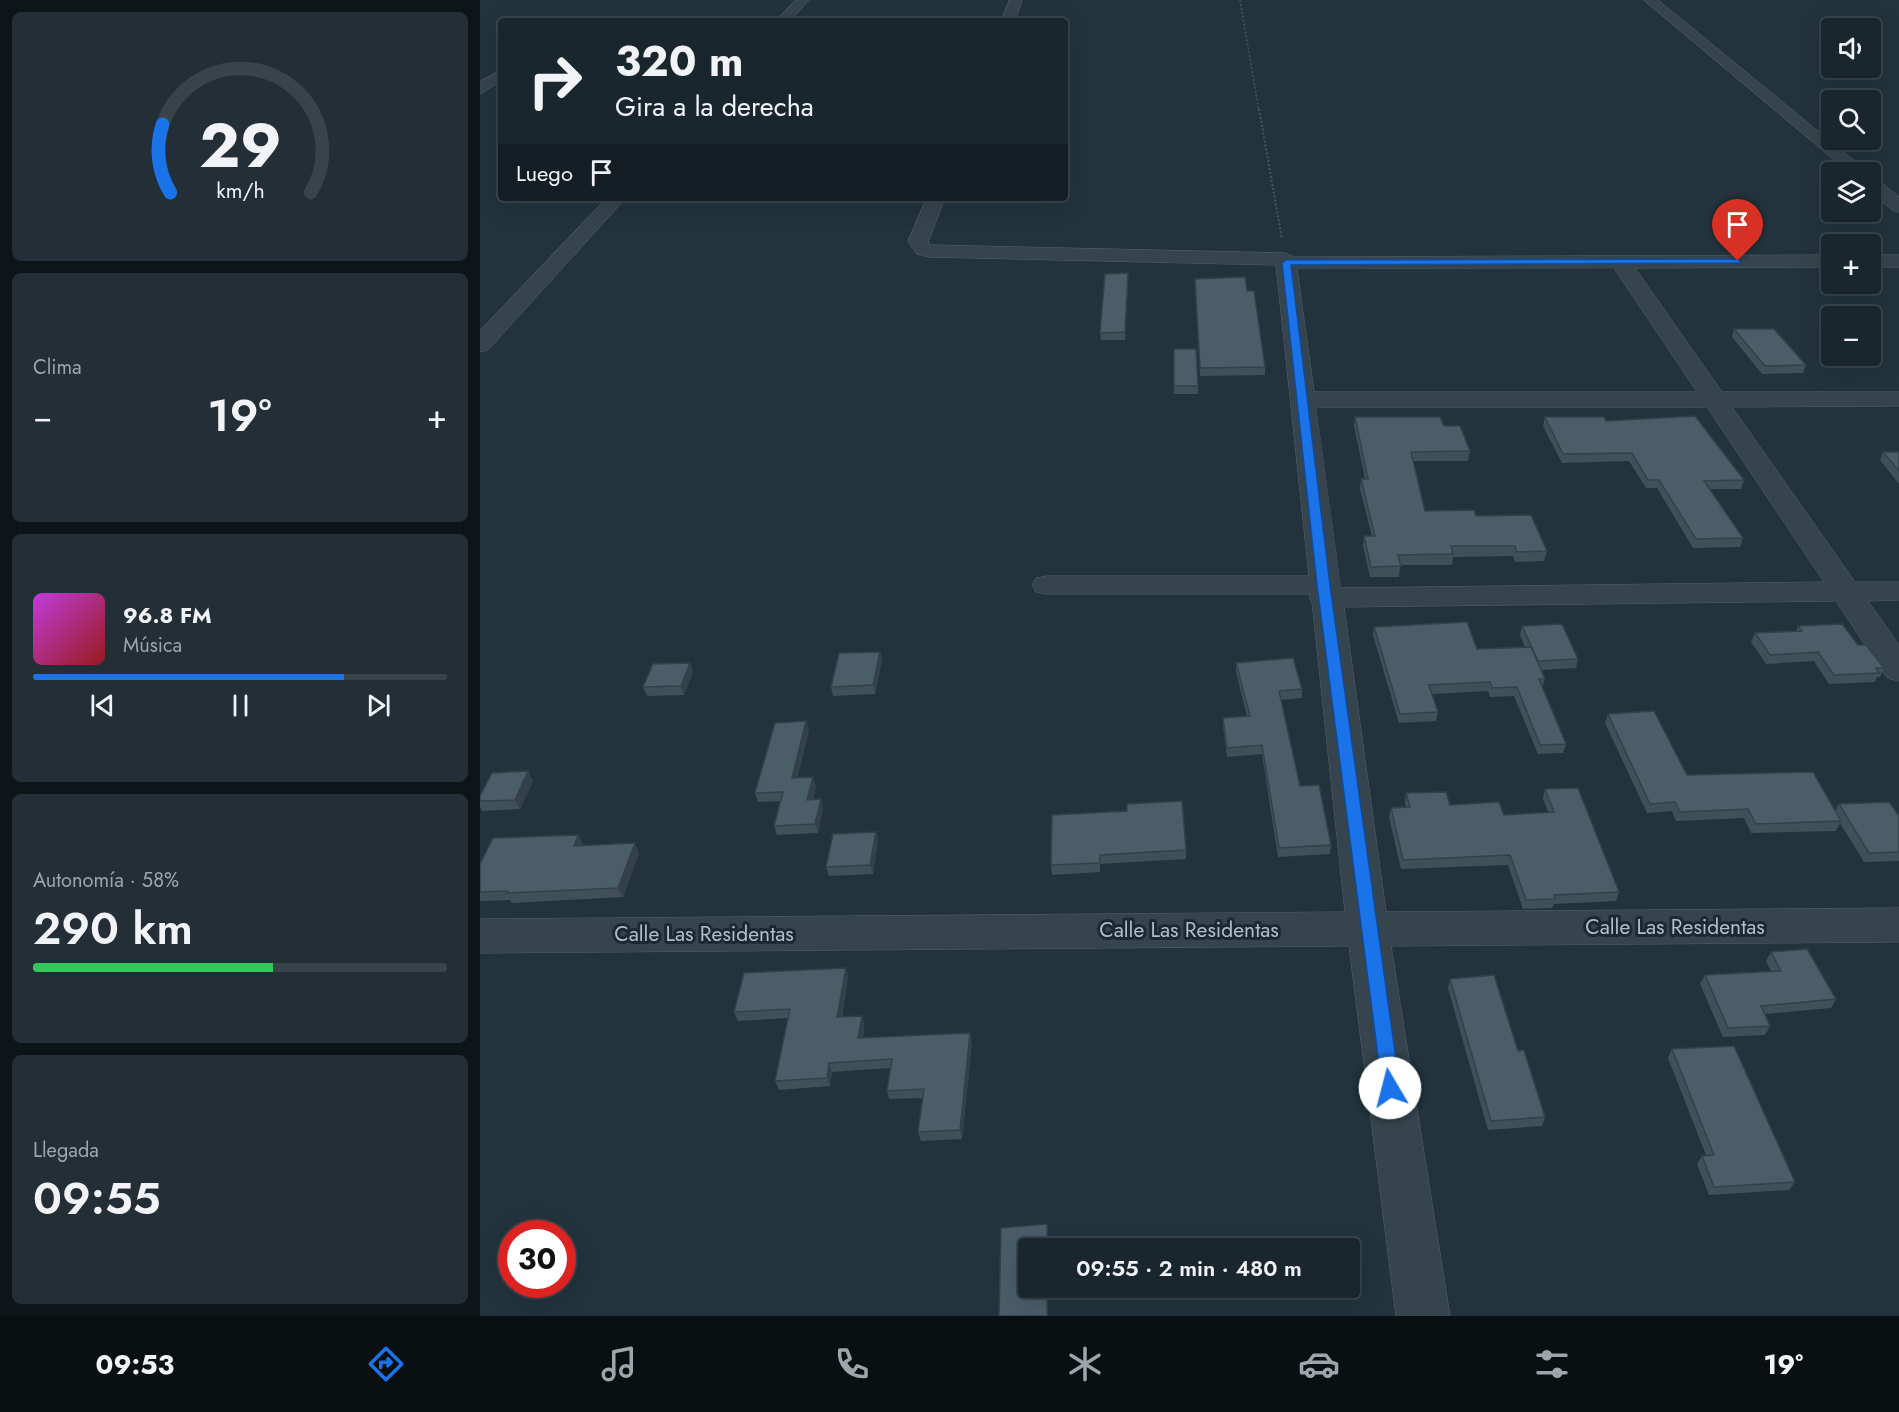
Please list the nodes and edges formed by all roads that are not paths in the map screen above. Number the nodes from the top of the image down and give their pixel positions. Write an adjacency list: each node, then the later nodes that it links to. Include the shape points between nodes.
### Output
1 (803, 0): 4 (street)
2 (1016, 0): 5 (street)
3 (1650, 0): 8 (street)
4 (786, 18)
5 (1009, 18)
6 (498, 76): 7 (street)
7 (480, 88)
8 (1846, 162)
9 (1881, 191): 12 (street)
10 (614, 201): 18 (street)
11 (935, 201): 13 (street, via 918,242 929,251)
12 (1899, 206)
13 (1286, 259)
14 (1620, 261): 15 (street); 19 (street); 21 (street, via 1286,263)
15 (1821, 261)
16 (1881, 261): 17 (street)
17 (1899, 261)
18 (480, 345)
19 (1715, 399): 20 (street); 21 (street); 25 (street)
20 (1899, 399)
21 (1301, 400): 23 (street)
22 (1047, 585): 23 (street)
23 (1324, 591): 25 (street); 28 (street)
24 (1899, 591): 25 (street)
25 (1846, 592): 26 (street)
26 (1899, 670)
27 (1899, 925): 28 (street, Calle Las Residentas)
28 (1368, 929): 29 (street, Calle Las Residentas); 30 (street)
29 (480, 936)
30 (1423, 1316)

